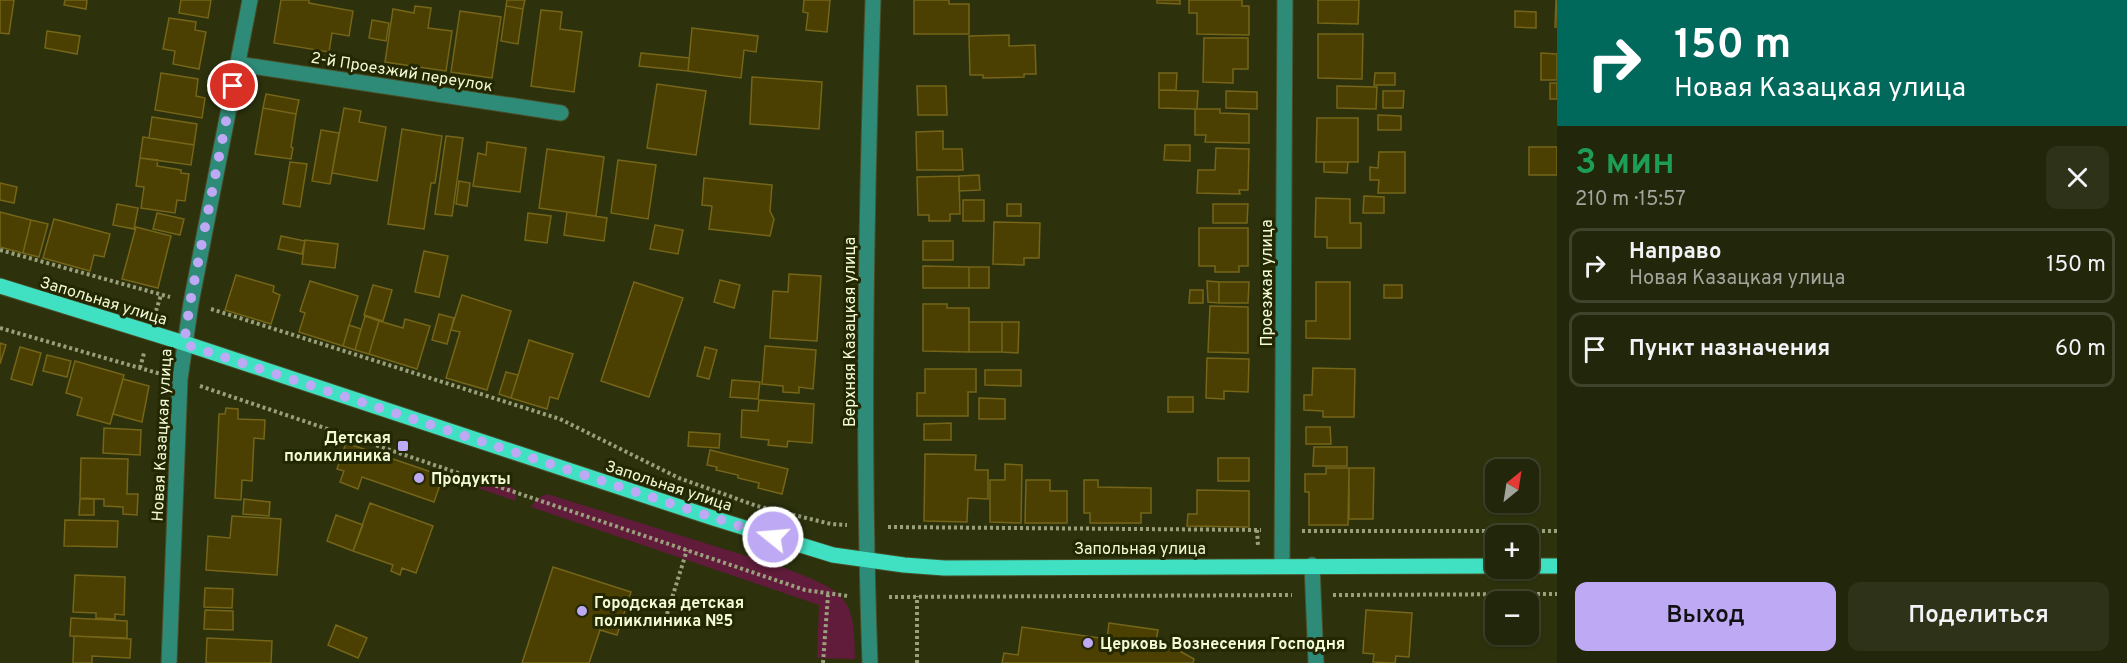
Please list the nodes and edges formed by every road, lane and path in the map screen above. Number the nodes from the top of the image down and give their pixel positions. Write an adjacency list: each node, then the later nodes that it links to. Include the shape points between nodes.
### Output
1 (250, 0): 4 (street, Новая Казацкая улица)
2 (873, 0): 10 (street, Верхняя Казацкая улица, via 866,242)
3 (1285, 0): 11 (street, Проезжая улица)
4 (238, 64): 5 (street, 2-й Проезжий переулок); 8 (street, Новая Казацкая улица)
5 (561, 113)
6 (0, 250): 8 (path)
7 (0, 286): 9 (main road, Запольная улица)
8 (190, 303): 9 (street, Новая Казацкая улица); 10 (path, via 560,419 679,478 757,506 831,524)
9 (184, 344): 14 (main road, Запольная улица, via 712,518 834,555); 23 (street, Новая Казацкая улица)
10 (867, 527): 11 (path); 14 (street, Верхняя Казацкая улица)
11 (1282, 531): 12 (path); 16 (street, Проезжая улица)
12 (1557, 531)
13 (687, 550): 22 (path)
14 (867, 561): 16 (main road, Запольная улица, via 944,568); 25 (street, Верхняя Казацкая улица)
15 (1312, 565): 16 (main road, Запольная улица); 17 (main road, Запольная улица); 27 (street)
16 (1282, 566)
17 (1485, 566)
18 (1539, 566): 19 (main road)
19 (1557, 566)
20 (828, 595): 24 (path)
21 (917, 596): 26 (path)
22 (667, 614)
23 (169, 663)
24 (823, 663)
25 (870, 663)
26 (917, 663)
27 (1316, 663)

